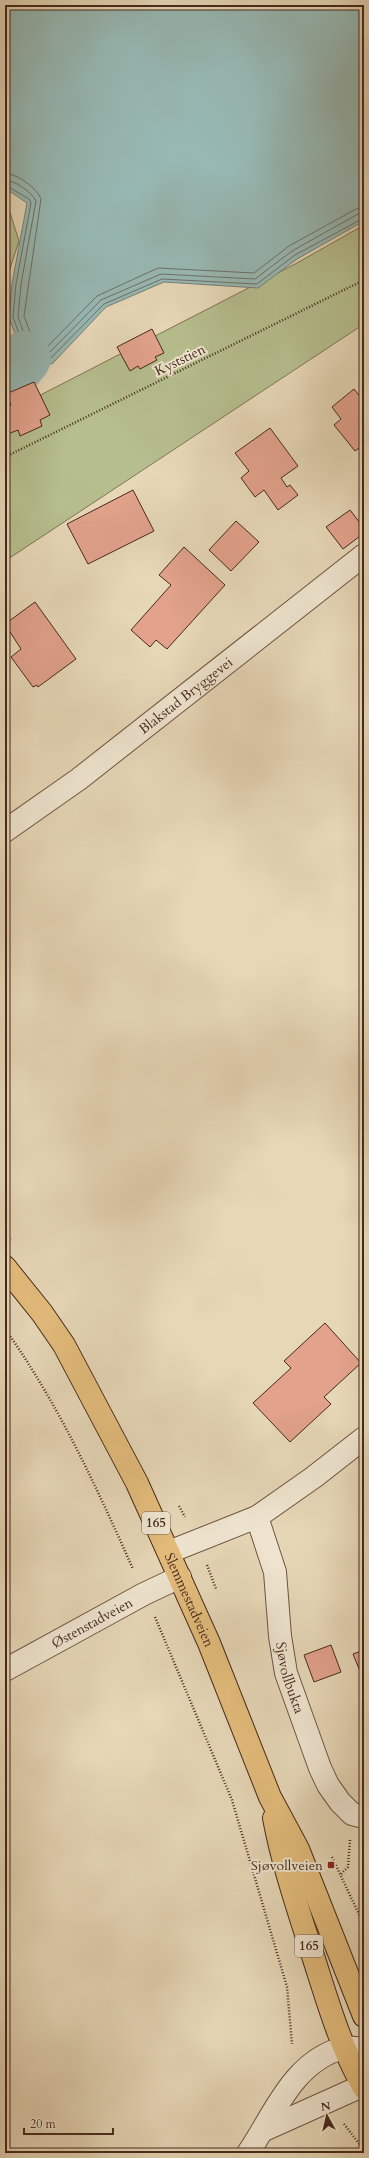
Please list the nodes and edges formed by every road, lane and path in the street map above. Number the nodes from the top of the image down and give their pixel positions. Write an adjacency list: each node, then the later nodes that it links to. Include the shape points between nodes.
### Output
1 (364, 280): 2 (path, Kyststien)
2 (5, 458)
3 (364, 555): 4 (street, Blakstad Bryggevei, via 79,779)
4 (5, 831)
5 (5, 1267): 9 (main road, Slemmestadveien / 165, via 42,1313 74,1363)
6 (5, 1329): 11 (path, via 39,1377 53,1403 104,1504)
7 (364, 1438): 8 (street)
8 (258, 1517): 9 (street); 14 (street, Sjøvollbukta, via 275,1572 286,1673 328,1785 340,1802)
9 (170, 1552): 10 (main road, Slemmestadveien / 165)
10 (180, 1577): 11 (street, Østenstadveien); 13 (main road, Slemmestadveien / 165)
11 (144, 1594): 12 (street, Østenstadveien); 18 (path, via 232,1800 287,1987 293,2049)
12 (5, 1670)
13 (270, 1798): 16 (main road, Slemmestadveien / 165, via 298,1849); 17 (main road, Slemmestadveien / 165, via 281,1855)
14 (358, 1815): 15 (path, via 348,1868)
15 (341, 1874)
16 (364, 2016)
17 (354, 2048): 18 (street, via 322,2057); 19 (main road, Slemmestadveien / 165)
18 (305, 2069): 21 (street, via 289,2088)
19 (364, 2086): 20 (street)
20 (328, 2103): 21 (street); 22 (path)
21 (264, 2130): 23 (street)
22 (364, 2150)
23 (248, 2153)

